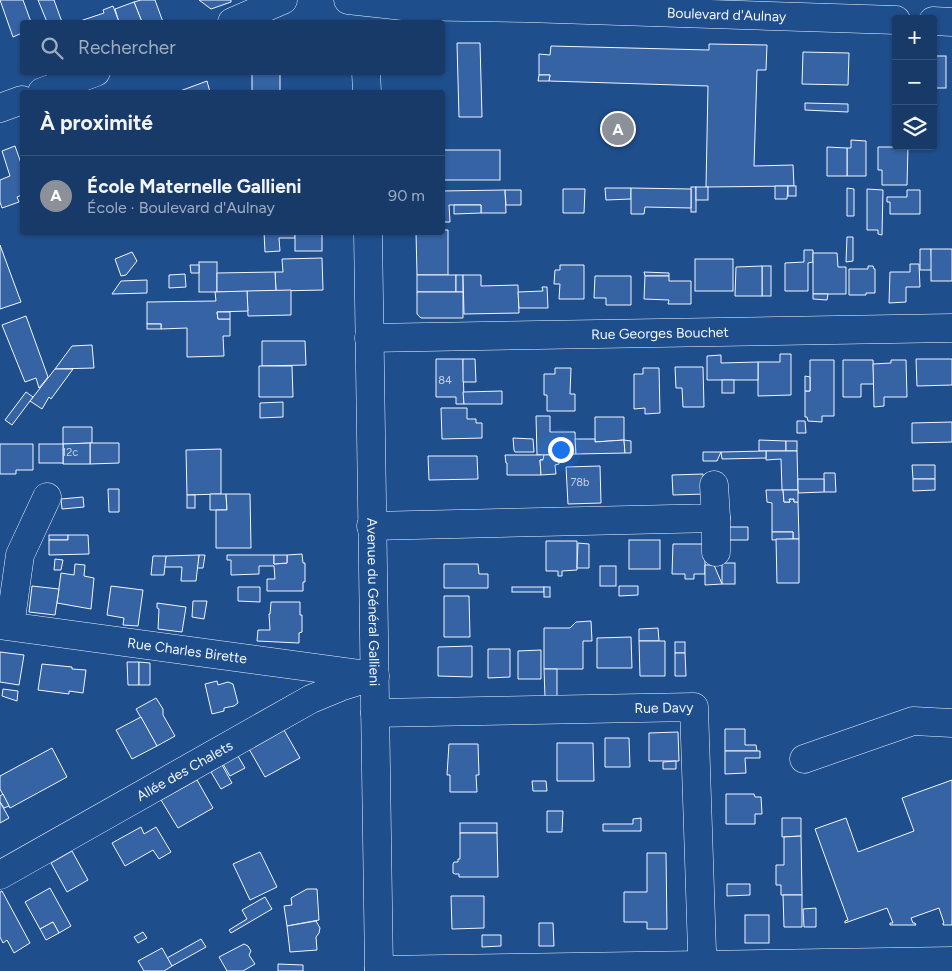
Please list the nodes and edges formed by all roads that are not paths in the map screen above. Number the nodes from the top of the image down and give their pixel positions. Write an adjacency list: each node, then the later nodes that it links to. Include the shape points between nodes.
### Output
1 (283, 0): 3 (street)
2 (362, 6): 4 (street, Boulevard d'Aulnay)
3 (237, 20)
4 (892, 20)
5 (937, 21): 6 (street)
6 (952, 22)
7 (88, 75): 9 (street)
8 (366, 75): 10 (street)
9 (47, 90)
10 (366, 90)
11 (368, 235): 13 (street, Avenue du Général Gallieni)
12 (952, 328): 13 (street, Rue Georges Bouchet)
13 (369, 338): 17 (street, Avenue du Général Gallieni)
14 (714, 485): 16 (street)
15 (47, 498): 19 (street, via 20,555)
16 (716, 518): 17 (street); 18 (street)
17 (372, 526): 20 (street, Avenue du Général Gallieni)
18 (716, 552)
19 (5, 626): 20 (street, Rue Charles Birette)
20 (375, 676): 21 (street, Avenue du Général Gallieni); 24 (street, Allée des Chalets, via 311,698)
21 (375, 713): 26 (street, Rue Davy, via 694,707 702,951); 28 (street, Avenue du Général Gallieni)
22 (952, 723): 23 (street, via 913,720)
23 (804, 759)
24 (0, 875)
25 (952, 961): 26 (street)
26 (706, 964): 27 (street)
27 (637, 968): 28 (street)
28 (379, 970)

